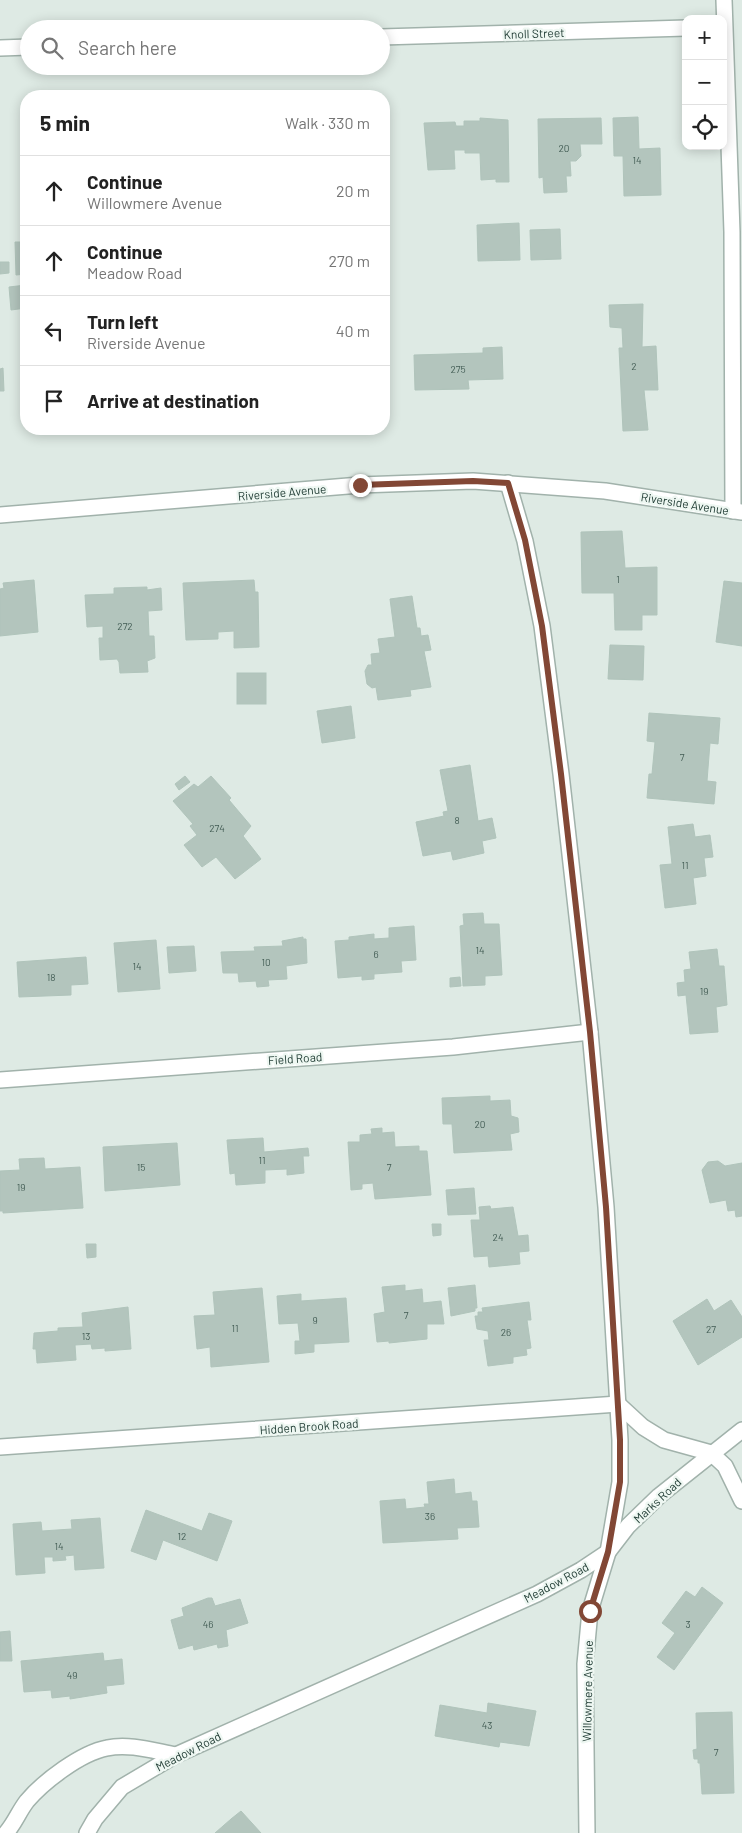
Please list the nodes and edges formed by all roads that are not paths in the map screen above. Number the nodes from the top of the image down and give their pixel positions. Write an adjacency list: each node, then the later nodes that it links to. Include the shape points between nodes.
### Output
1 (724, 0): 2 (street)
2 (724, 15)
3 (682, 28): 4 (street, Knoll Street)
4 (390, 37)
5 (20, 47): 6 (street)
6 (0, 48)
7 (725, 60): 9 (street)
8 (508, 483): 9 (street, Riverside Avenue, via 605,491); 10 (street, Riverside Avenue, via 360,485); 11 (street, via 525,540 542,626)
9 (738, 512)
10 (0, 515)
11 (590, 1032): 12 (street, Field Road, via 453,1047); 13 (street, via 606,1207)
12 (0, 1080)
13 (618, 1404): 15 (street, Hidden Brook Road); 16 (street, via 643,1428 664,1440); 18 (street, via 620,1482)
14 (742, 1430): 16 (street, Marks Road)
15 (0, 1447)
16 (710, 1453): 17 (street, via 725,1466); 18 (street, Marks Road, via 628,1526)
17 (742, 1501)
18 (608, 1552): 19 (street, Meadow Road, via 537,1594); 22 (street, Willowmere Avenue, via 590,1611 585,1664)
19 (176, 1755): 20 (street, via 138,1748 107,1748 56,1774 27,1801); 21 (street, Meadow Road, via 122,1787)
20 (6, 1833)
21 (87, 1833)
22 (587, 1833)

